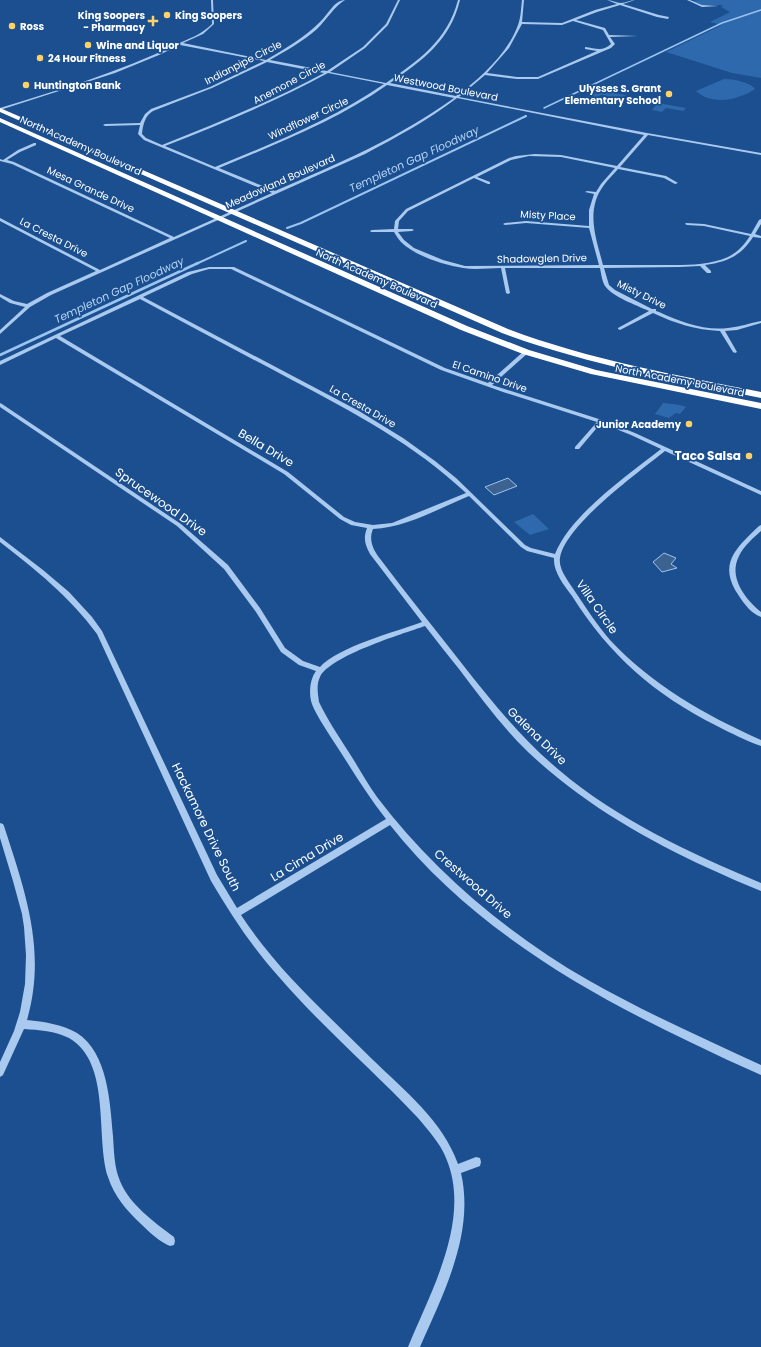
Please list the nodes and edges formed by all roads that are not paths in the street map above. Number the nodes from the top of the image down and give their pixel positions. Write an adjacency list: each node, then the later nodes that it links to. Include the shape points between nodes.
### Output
1 (212, 0): 16 (street, via 213,24 203,33)
2 (344, 0): 19 (street, Indianpipe Circle, via 335,4 323,21 310,33)
3 (399, 0): 20 (street, Anemone Circle, via 394,14 381,31 354,54)
4 (459, 0): 22 (street, Windflower Circle, via 452,23 439,43)
5 (523, 0): 13 (street, Meadowland Boulevard)
6 (608, 0): 9 (street)
7 (634, 0): 9 (street)
8 (688, 0): 10 (street, via 702,6)
9 (620, 4): 11 (street); 12 (street)
10 (718, 6)
11 (668, 18)
12 (573, 20): 13 (street, via 557,24); 14 (street, via 601,28)
13 (522, 23): 21 (street, Meadowland Boulevard, via 509,48)
14 (609, 36): 15 (street); 18 (street, via 613,44)
15 (636, 36)
16 (180, 44): 19 (street, Westwood Boulevard); 24 (street, via 132,66)
17 (586, 48): 18 (street)
18 (600, 51): 21 (street, via 538,78)
19 (266, 60): 20 (street, Westwood Boulevard); 29 (street, Indianpipe Circle, via 228,81 152,110 145,114)
20 (326, 72): 22 (street, Westwood Boulevard); 34 (street, Anemone Circle, via 264,105)
21 (486, 74): 23 (street, Meadowland Boulevard)
22 (388, 84): 23 (street, Westwood Boulevard); 40 (street, Windflower Circle, via 317,125)
23 (456, 97): 28 (street, Westwood Boulevard); 46 (street, Meadowland Boulevard, via 387,142)
24 (0, 110): 26 (highway, North Academy Boulevard)
25 (0, 114): 26 (highway)
26 (10, 115): 48 (highway, North Academy Boulevard)
27 (0, 120): 49 (highway, North Academy Boulevard)
28 (576, 120): 30 (street); 32 (street, Westwood Boulevard)
29 (142, 124): 31 (street); 34 (street, via 140,134)
30 (572, 124)
31 (105, 125)
32 (647, 134): 37 (street, Westwood Boulevard, via 706,147); 41 (street, Misty Drive)
33 (35, 144): 39 (street)
34 (162, 146): 40 (street)
35 (532, 149): 36 (street)
36 (536, 154): 41 (street, via 560,156); 42 (street, via 510,159)
37 (761, 154)
38 (0, 160): 39 (street, Mesa Grande Drive)
39 (5, 160): 60 (street, Mesa Grande Drive)
40 (215, 168): 46 (street)
41 (618, 168): 44 (street, via 665,177); 47 (street, Misty Drive)
42 (474, 177): 43 (street); 55 (street, via 407,210 397,220)
43 (489, 183)
44 (676, 183)
45 (587, 192): 47 (street)
46 (276, 193): 48 (street, Meadowland Boulevard)
47 (596, 193): 54 (street, Misty Drive, via 591,209)
48 (232, 213): 49 (street, Meadowland Boulevard); 80 (highway, North Academy Boulevard, via 464,315 537,343 617,366)
49 (219, 218): 60 (street, Meadowland Boulevard); 76 (highway, North Academy Boulevard, via 464,328)
50 (0, 219): 64 (street, La Cresta Drive)
51 (761, 220): 58 (street, Shadowglen Drive)
52 (505, 224): 54 (street, Misty Place, via 526,222)
53 (687, 224): 58 (street)
54 (591, 227): 62 (street, Misty Drive)
55 (396, 230): 56 (street); 57 (street); 63 (street, Shadowglen Drive, via 401,241 407,246 437,261 465,267)
56 (412, 230)
57 (372, 232)
58 (752, 234): 59 (street); 61 (street, Shadowglen Drive, via 742,249 736,253 721,260)
59 (761, 237)
60 (173, 238): 64 (street, Meadowland Boulevard)
61 (702, 264): 62 (street, Shadowglen Drive); 65 (street)
62 (602, 266): 63 (street, Shadowglen Drive); 70 (street, Misty Drive, via 607,284 613,291)
63 (503, 268): 66 (street)
64 (99, 271): 69 (street, Meadowland Boulevard)
65 (709, 272)
66 (508, 293)
67 (0, 295): 69 (street, via 12,302)
68 (140, 297): 75 (street); 79 (street, El Camino Drive, via 190,273 217,267 232,268 436,365); 87 (street, La Cresta Drive, via 357,412 414,448)
69 (28, 306): 74 (street, Meadowland Boulevard)
70 (654, 310): 72 (street); 73 (street, Misty Drive, via 693,327)
71 (761, 322): 73 (street, Misty Drive)
72 (620, 329)
73 (722, 330): 77 (street)
74 (0, 333)
75 (56, 336): 78 (street); 89 (street, Bella Drive, via 286,473 342,518)
76 (526, 352): 79 (street); 82 (highway, North Academy Boulevard, via 594,372)
77 (735, 352)
78 (0, 363)
79 (489, 386): 83 (street, El Camino Drive)
80 (761, 395)
81 (0, 405): 94 (street, Sprucewood Drive, via 179,525 226,567 258,610 283,650 301,663)
82 (761, 406)
83 (600, 422): 84 (street); 85 (street, El Camino Drive)
84 (577, 448)
85 (665, 448): 86 (street, El Camino Drive); 91 (street, via 583,517 560,547)
86 (761, 492)
87 (470, 494): 89 (street, Bella Drive, via 392,525); 91 (street, La Cresta Drive, via 523,546)
88 (761, 527): 92 (street, via 742,546 732,562 730,574 743,598)
89 (370, 528): 93 (street, Galena Drive, via 367,540 372,552)
90 (0, 539): 99 (street, Hackamore Drive South, via 66,592 100,633 214,878)
91 (557, 557): 95 (street, Villa Circle, via 557,565 580,606 611,646 635,669 701,715)
92 (761, 615)
93 (426, 623): 94 (street, via 346,654); 98 (street, Galena Drive, via 515,733 532,751 584,794 666,844)
94 (320, 670): 96 (street, Crestwood Drive, via 313,690 314,702 374,798)
95 (761, 743)
96 (391, 820): 99 (street, La Cima Drive); 101 (street, Crestwood Drive, via 448,882 517,938 561,968 676,1030)
97 (0, 826): 100 (street, via 26,914 30,940 29,978)
98 (761, 887)
99 (235, 914): 104 (street, Hackamore Drive South, via 295,988 423,1117 448,1151)
100 (21, 1024): 102 (street); 105 (street, via 43,1026 62,1032 78,1040 90,1053 104,1087 110,1162 116,1184 126,1201 141,1218)
101 (761, 1070)
102 (0, 1072)
103 (476, 1162): 104 (street)
104 (455, 1171): 106 (street, Hackamore Drive South, via 458,1191 456,1241 450,1264)
105 (170, 1241)
106 (414, 1347)

